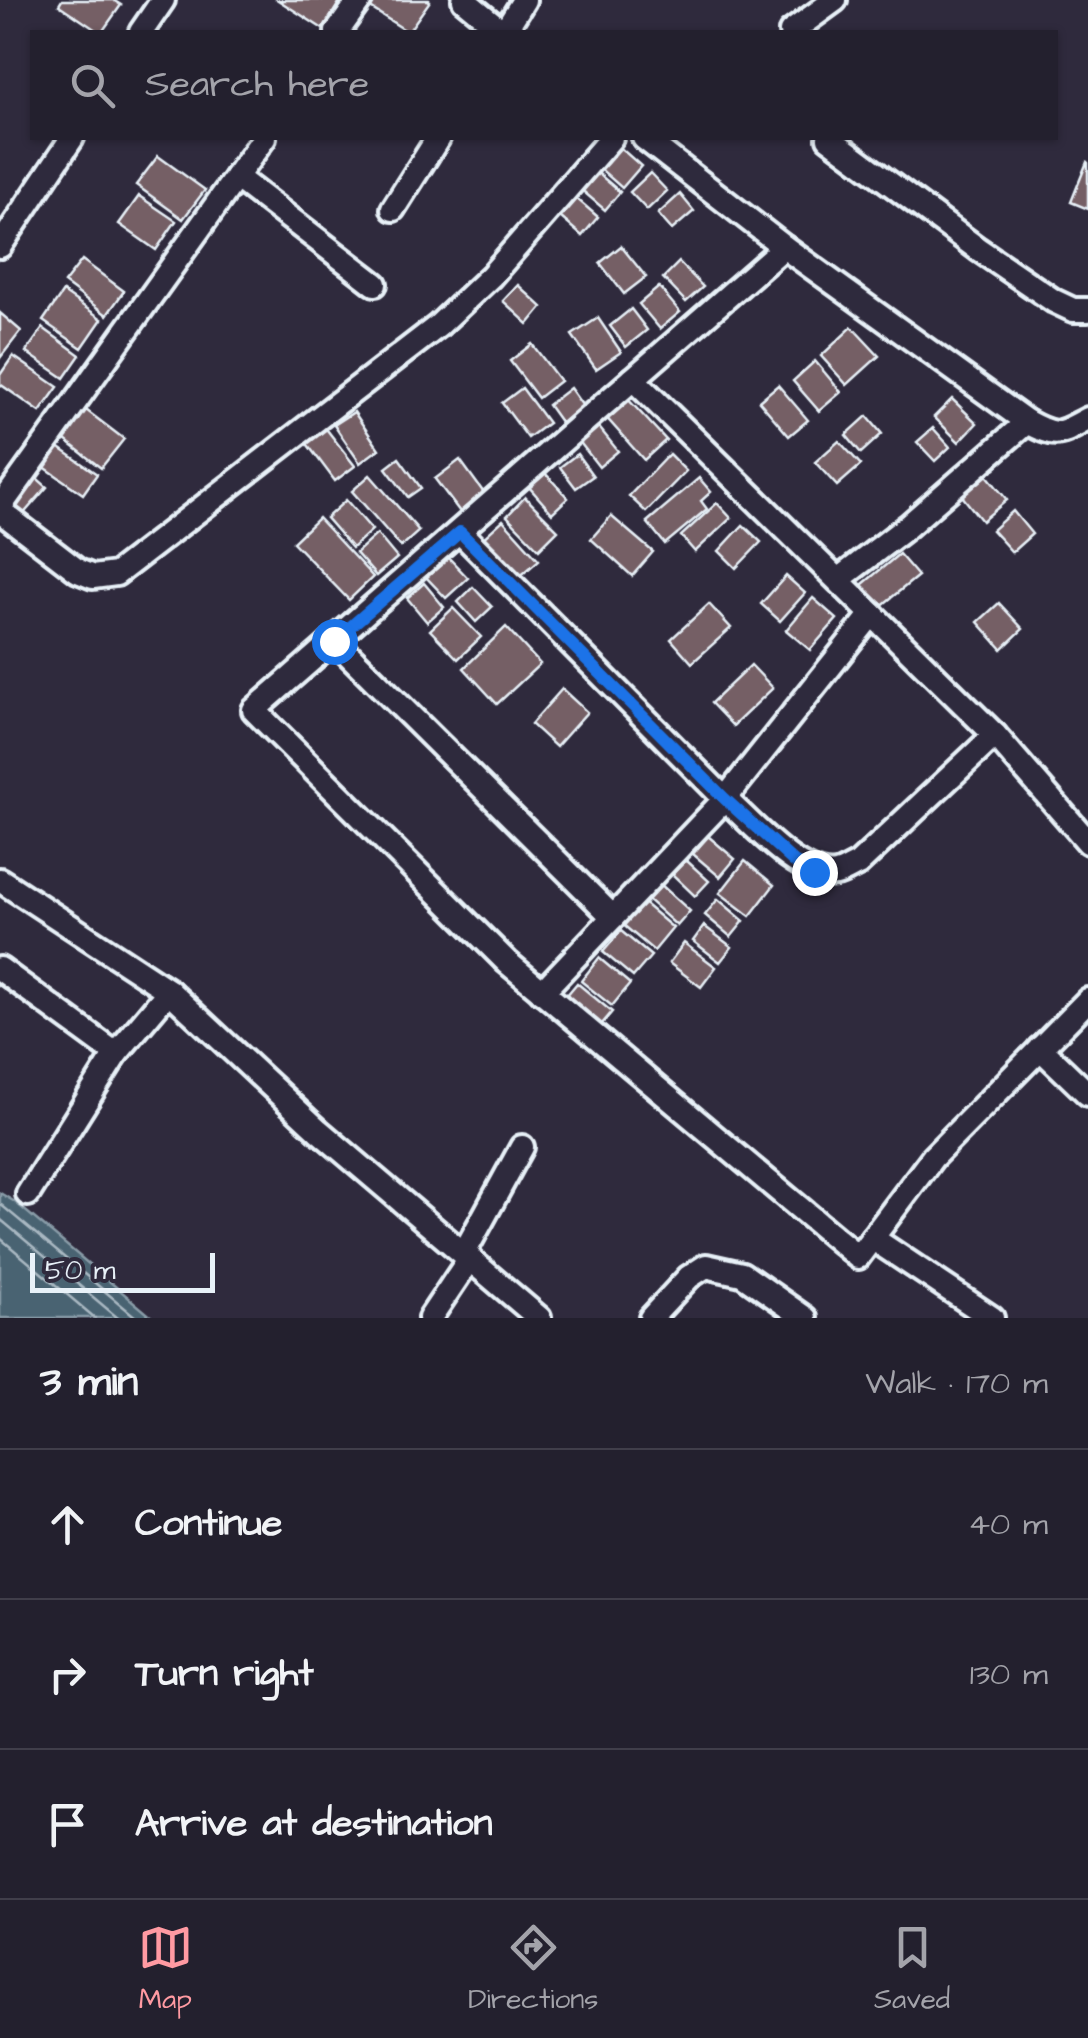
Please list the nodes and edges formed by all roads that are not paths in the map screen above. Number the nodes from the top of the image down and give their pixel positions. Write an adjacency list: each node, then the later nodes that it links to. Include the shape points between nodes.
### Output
1 (162, 0): 6 (street)
2 (360, 0): 7 (street)
3 (464, 0): 8 (street)
4 (524, 0): 9 (street)
5 (835, 0): 10 (street)
6 (142, 30)
7 (338, 30)
8 (501, 30)
9 (504, 30)
10 (793, 30)
11 (71, 140): 19 (street)
12 (263, 140): 17 (street)
13 (437, 140): 18 (street)
14 (609, 140): 26 (street, via 491,276 438,326 116,574 78,571)
15 (654, 140): 20 (street)
16 (833, 140): 22 (street, via 1054,301)
17 (236, 177): 21 (street); 26 (street)
18 (393, 209)
19 (0, 246)
20 (784, 247): 23 (street); 25 (street)
21 (376, 284)
22 (1088, 310)
23 (632, 378): 27 (street); 28 (street)
24 (1088, 419): 25 (street, via 1062,434)
25 (1027, 422): 28 (street)
26 (0, 509)
27 (460, 532): 30 (street); 32 (street)
28 (838, 580): 29 (street)
29 (872, 614): 31 (street); 32 (street)
30 (334, 641): 35 (street); 38 (street, via 254,710)
31 (995, 735): 32 (street, via 858,864 836,874 794,862); 33 (street)
32 (725, 799): 35 (street)
33 (1088, 842)
34 (0, 880): 37 (street)
35 (614, 917): 38 (street)
36 (0, 969): 41 (street)
37 (169, 991): 41 (street); 46 (street)
38 (542, 992): 45 (street, via 858,1257)
39 (1088, 1000): 40 (street)
40 (1040, 1048): 42 (street); 45 (street, via 932,1158)
41 (116, 1054): 44 (street)
42 (1088, 1094)
43 (522, 1147): 46 (street)
44 (28, 1194)
45 (872, 1238): 51 (street)
46 (467, 1256): 47 (street); 48 (street)
47 (430, 1318)
48 (539, 1318)
49 (651, 1318): 50 (street, via 706,1266 742,1274)
50 (805, 1318)
51 (992, 1318)

